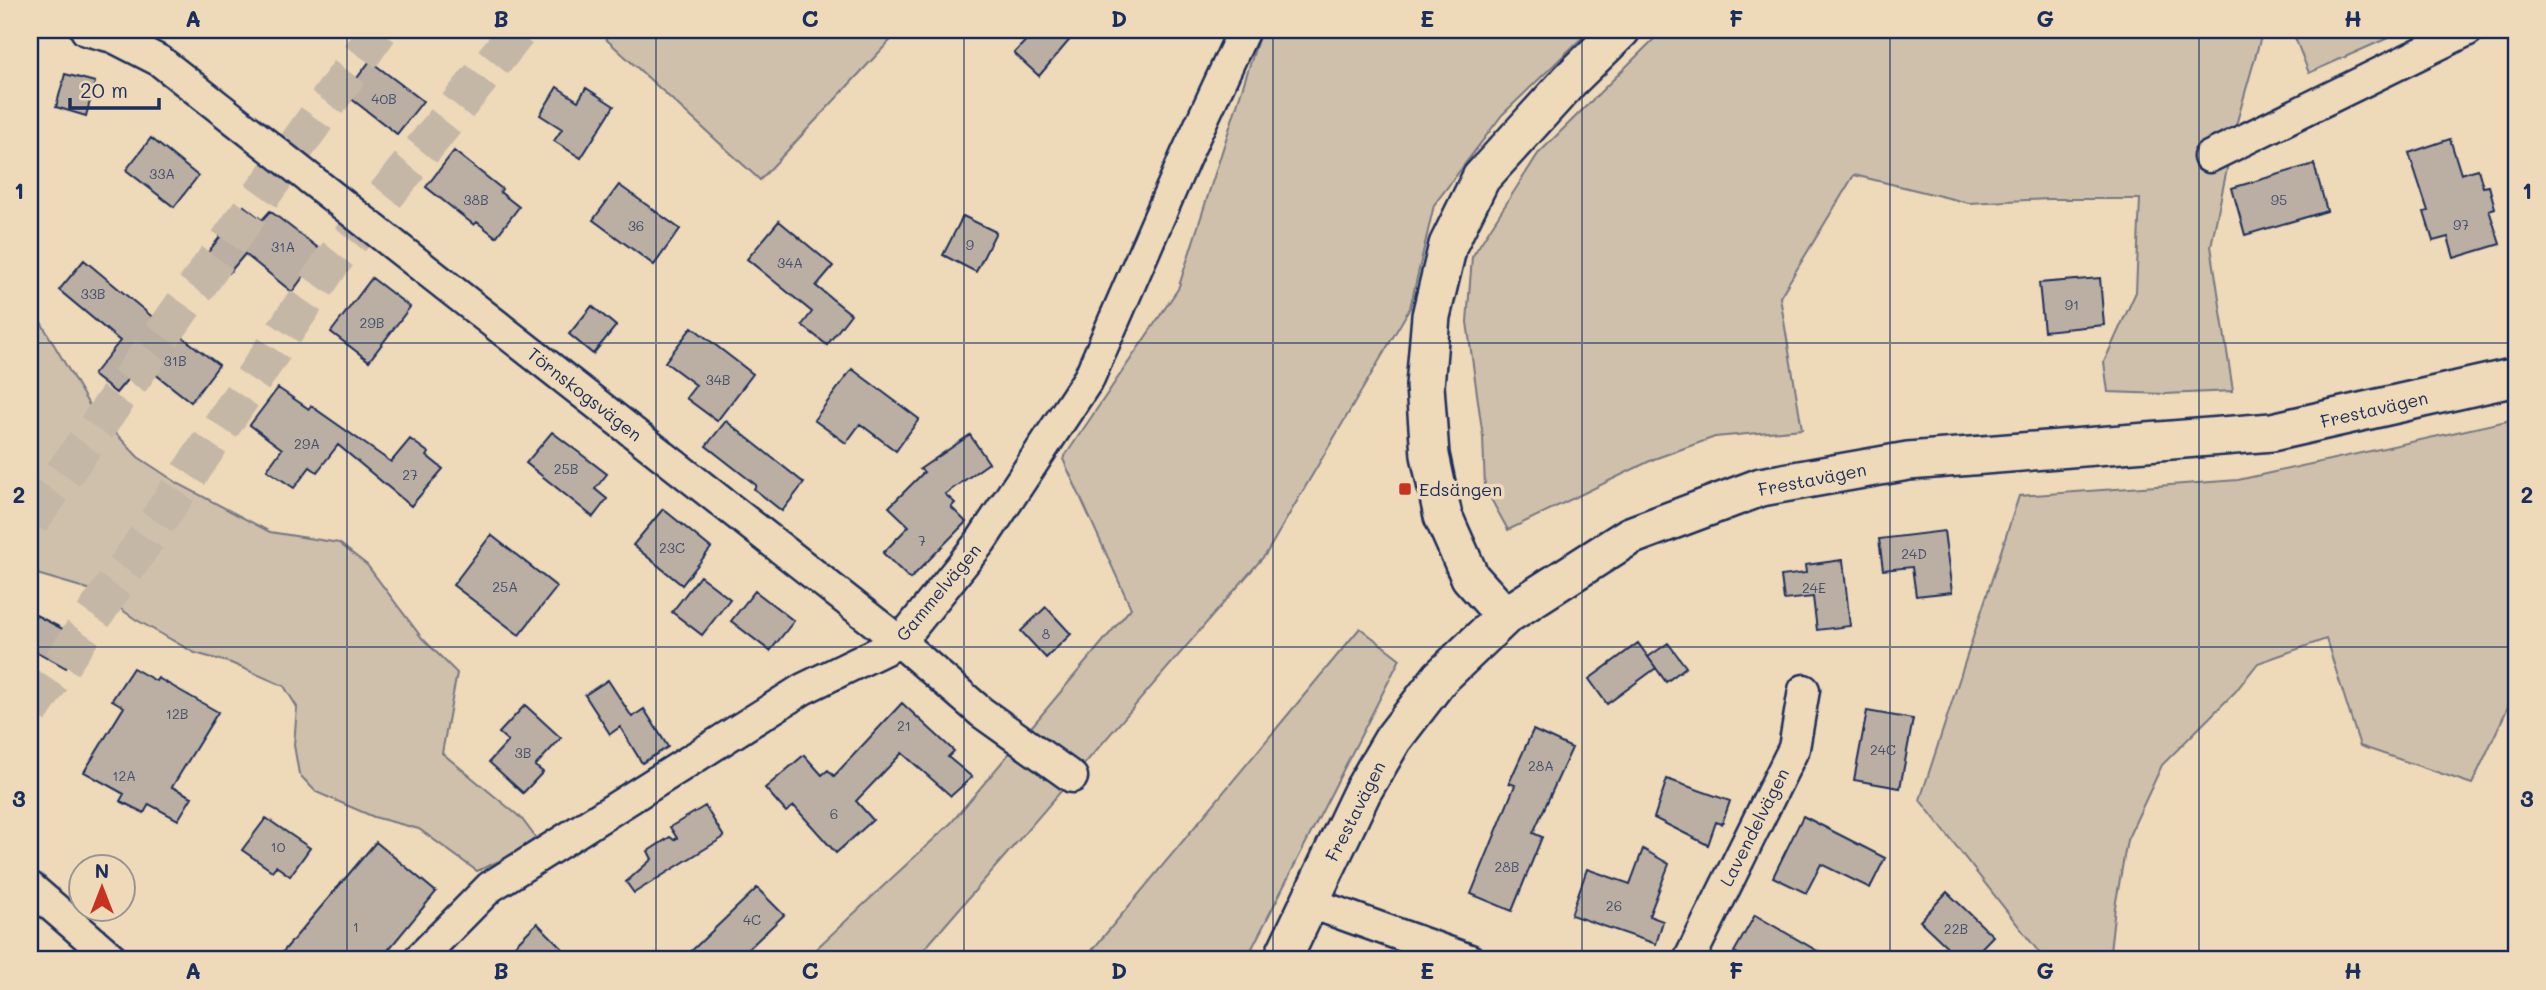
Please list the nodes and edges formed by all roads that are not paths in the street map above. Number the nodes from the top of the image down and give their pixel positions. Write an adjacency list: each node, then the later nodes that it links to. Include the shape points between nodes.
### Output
1 (86, 30): 8 (street, Törnskogsvägen, via 113,37 157,59)
2 (1244, 30): 8 (street, Gammelvägen, via 1089,378 981,541)
3 (1621, 30): 7 (street, via 1481,178 1448,245 1431,316 1425,386 1430,455 1443,516 1470,577)
4 (2468, 30): 5 (street)
5 (2209, 157)
6 (2516, 377): 7 (street, Frestavägen, via 2272,432 1908,461 1761,487 1630,536)
7 (1505, 616): 12 (street, Frestavägen, via 1440,678 1393,739 1362,792)
8 (900, 642): 10 (street, Törnskogsvägen, via 981,712); 14 (street, Gammelvägen, via 803,689 490,887)
9 (1804, 690): 17 (street, Lavendelvägen, via 1794,748)
10 (1072, 777)
11 (30, 887): 13 (street)
12 (1311, 903): 15 (street, Frestavägen); 16 (street)
13 (114, 960)
14 (418, 960)
15 (1282, 960)
16 (1470, 960)
17 (1689, 960)

